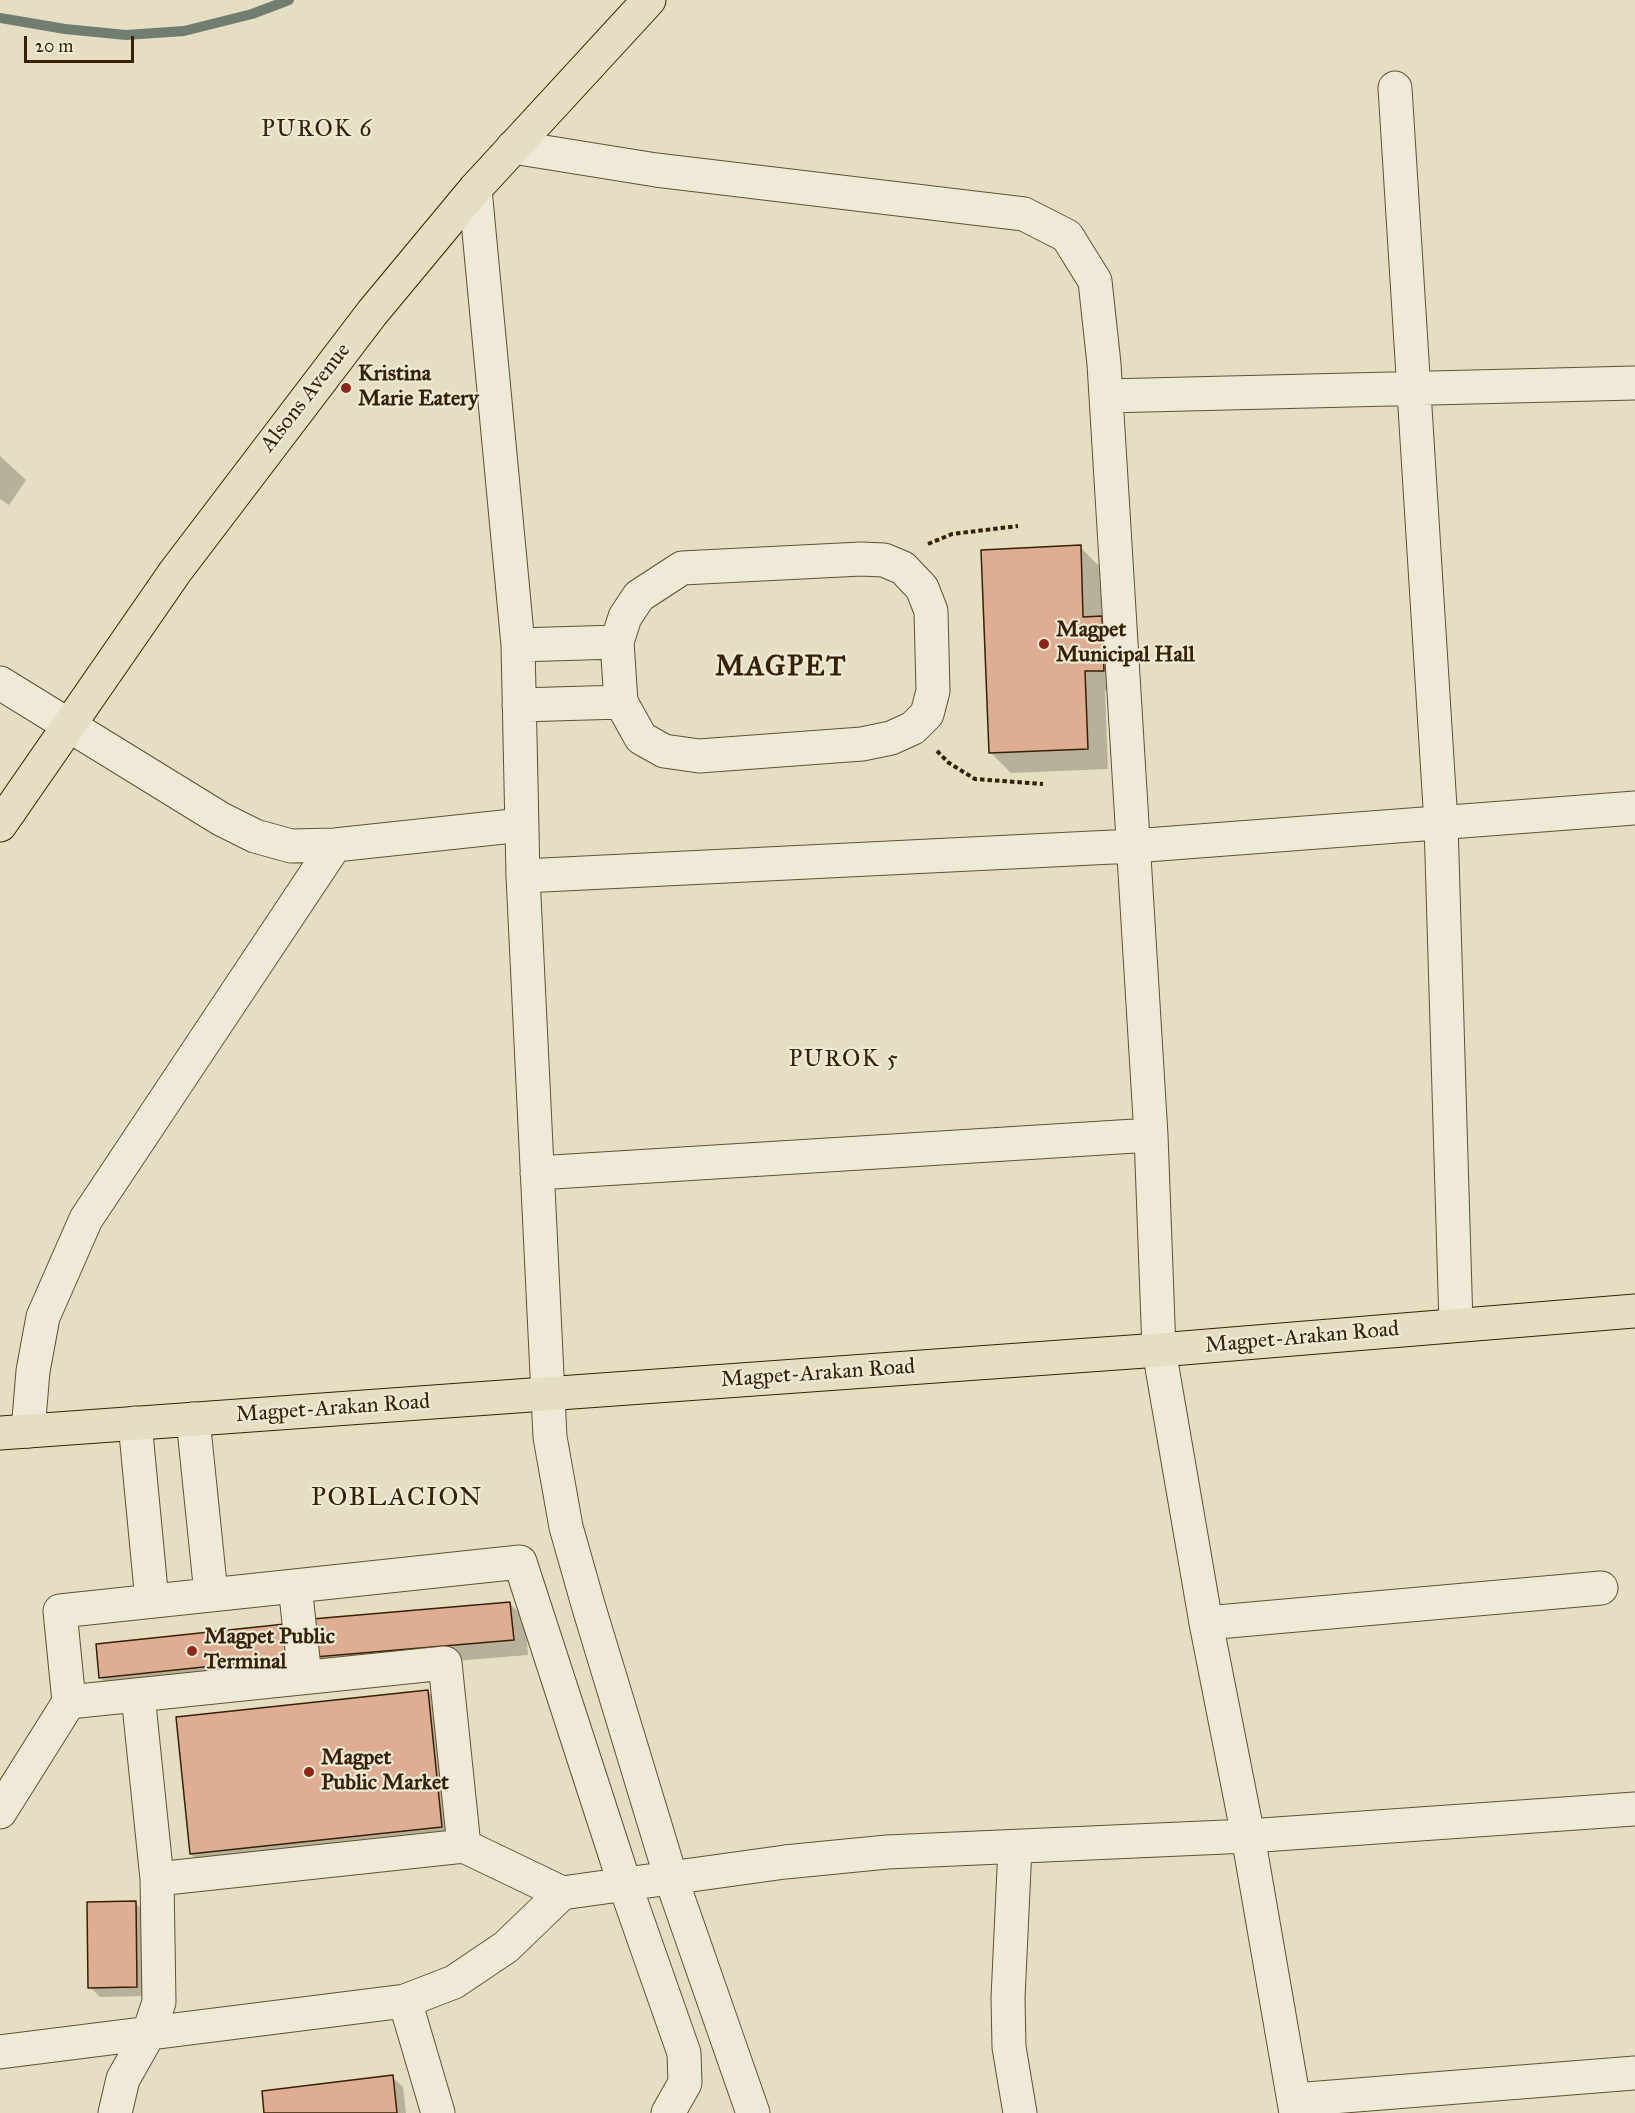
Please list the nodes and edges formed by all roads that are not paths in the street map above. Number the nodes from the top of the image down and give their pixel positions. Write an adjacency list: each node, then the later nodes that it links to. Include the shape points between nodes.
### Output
1 (650, 0): 3 (main road, Alsons Avenue)
2 (1395, 88): 6 (street)
3 (513, 147): 4 (main road, Alsons Avenue); 7 (street, via 656,170 1024,214 1067,236 1095,281)
4 (475, 189): 9 (street); 13 (main road, Alsons Avenue, via 269,445)
5 (1635, 383): 6 (street)
6 (1416, 389): 7 (street); 15 (street)
7 (1106, 396): 19 (street)
8 (617, 642): 9 (street); 11 (street); 11 (street, via 625,617 639,596 682,568 861,558 884,561 903,568 922,588 931,611 933,691 927,714 913,728 891,738 862,744 699,756 664,751 641,738)
9 (518, 645): 12 (street)
10 (0, 683): 13 (street)
11 (621, 702): 12 (street)
12 (519, 705): 17 (street)
13 (69, 726): 16 (main road, Alsons Avenue); 18 (street, via 255,836 291,846)
14 (1635, 808): 15 (street)
15 (1441, 823): 19 (street); 24 (street)
16 (0, 825)
17 (522, 825): 18 (street); 20 (street)
18 (335, 845): 29 (street, via 86,1219 43,1317 33,1371)
19 (1133, 846): 20 (street); 21 (street)
20 (523, 876): 22 (street)
21 (1151, 1135): 22 (street); 25 (street)
22 (537, 1173): 26 (street)
23 (1635, 1311): 24 (main road, Magpet-Arakan Road)
24 (1456, 1325): 25 (main road, Magpet-Arakan Road)
25 (1159, 1350): 26 (main road, Magpet-Arakan Road); 34 (street)
26 (547, 1393): 27 (main road, Magpet-Arakan Road); 43 (street, via 550,1437 566,1527)
27 (193, 1419): 28 (main road, Magpet-Arakan Road); 32 (street)
28 (135, 1423): 29 (main road, Magpet-Arakan Road); 33 (street)
29 (14, 1432)
30 (295, 1586): 32 (street); 35 (street); 45 (street, via 520,1562)
31 (1601, 1588): 34 (street)
32 (211, 1594): 33 (street)
33 (152, 1600): 37 (street, via 60,1611)
34 (1206, 1623): 40 (street)
35 (305, 1677): 36 (street); 41 (street, via 445,1663)
36 (138, 1695): 37 (street); 44 (street)
37 (69, 1702): 39 (street)
38 (1635, 1809): 40 (street)
39 (0, 1812)
40 (1248, 1836): 42 (street); 51 (street)
41 (464, 1846): 44 (street); 46 (street)
42 (1016, 1847): 43 (street, via 887,1852); 56 (street, via 1008,1998 1009,2047)
43 (671, 1878): 45 (street); 55 (street)
44 (157, 1879): 48 (street, via 159,2002)
45 (625, 1885): 46 (street); 54 (street, via 684,2053 685,2083)
46 (562, 1893): 47 (street, via 506,1947 454,1982)
47 (405, 2001): 48 (street); 53 (street)
48 (148, 2035): 49 (street); 52 (street, via 123,2079)
49 (0, 2052)
50 (1635, 2073): 51 (street)
51 (1295, 2106)
52 (115, 2113)
53 (438, 2113)
54 (668, 2113)
55 (753, 2113)
56 (1020, 2113)

